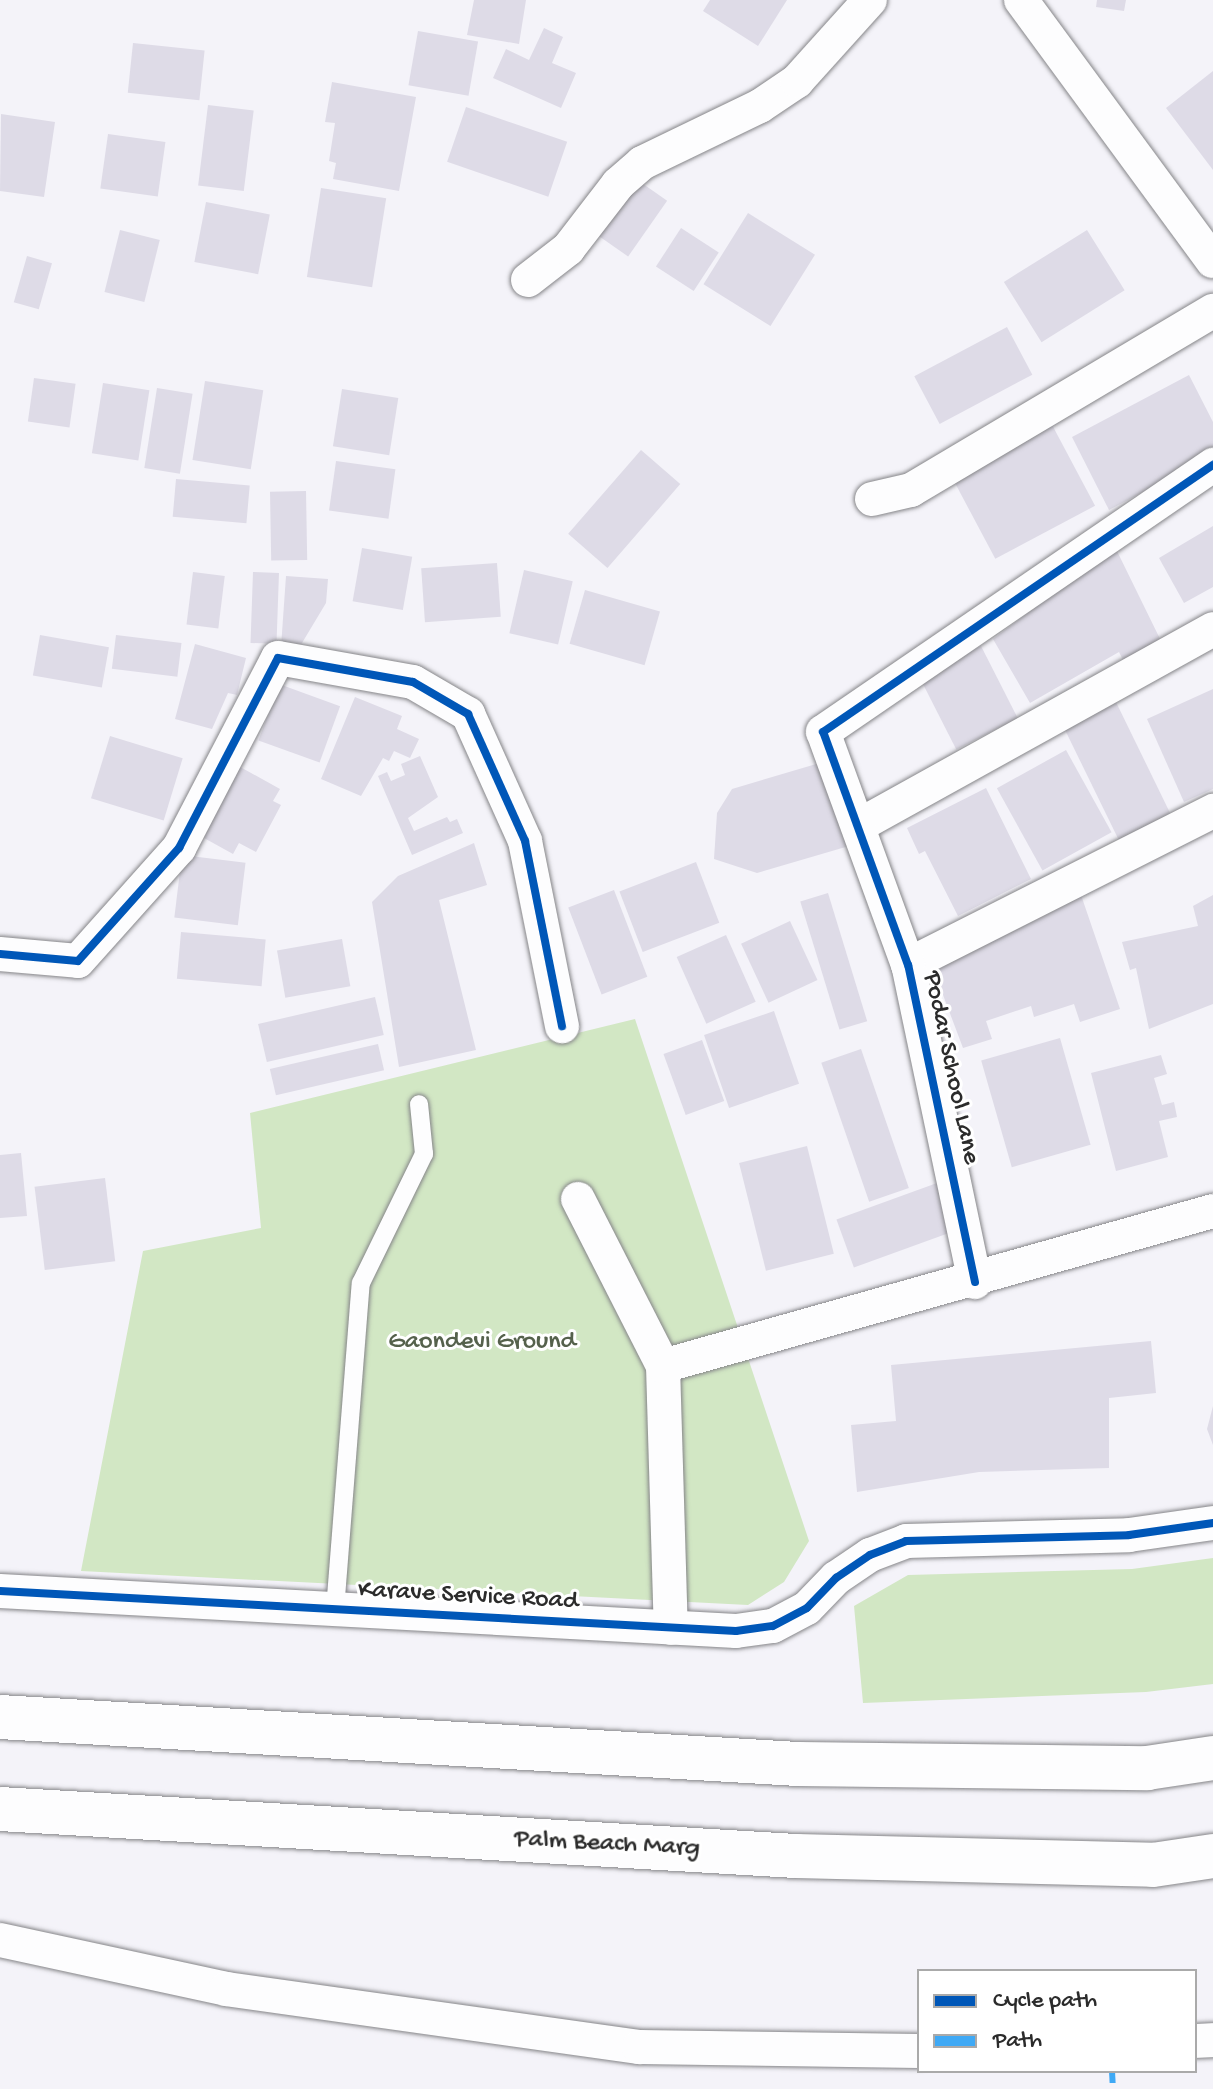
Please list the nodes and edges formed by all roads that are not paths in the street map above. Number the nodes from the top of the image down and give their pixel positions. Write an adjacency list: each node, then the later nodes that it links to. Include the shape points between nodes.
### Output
1 (870, 0): 4 (street, via 797,81 760,106 642,163 618,184 568,249)
2 (1021, 0): 3 (street)
3 (1213, 261)
4 (528, 280)
5 (1213, 311): 7 (street, via 911,490)
6 (1213, 465): 10 (street, Podar School Lane, via 823,732)
7 (872, 499)
8 (1213, 629): 10 (street)
9 (1213, 811): 12 (street)
10 (858, 826): 12 (street, Podar School Lane)
11 (0, 954): 13 (street, via 78,961 179,848 278,658 413,682 468,714 525,841)
12 (908, 965): 17 (street, Podar School Lane)
13 (562, 1026)
14 (419, 1104): 21 (lane, via 424,1154 361,1283)
15 (578, 1199): 18 (street)
16 (1213, 1211): 17 (street)
17 (975, 1282): 18 (street)
18 (663, 1366): 22 (street)
19 (1213, 1523): 22 (street, Karave Service Road, via 1129,1535 906,1541 870,1555 836,1578 807,1608 773,1626 736,1631)
20 (0, 1591): 21 (street, Karave Service Road)
21 (335, 1610): 22 (street, Karave Service Road)
22 (671, 1628)
23 (0, 1717): 24 (main road, via 798,1764 1147,1768)
24 (1213, 1758)
25 (0, 1809): 26 (main road, Palm Beach Marg, via 796,1856 1153,1865)
26 (1213, 1856)
27 (0, 1940): 28 (street, via 226,1989 639,2047)
28 (917, 2051)

